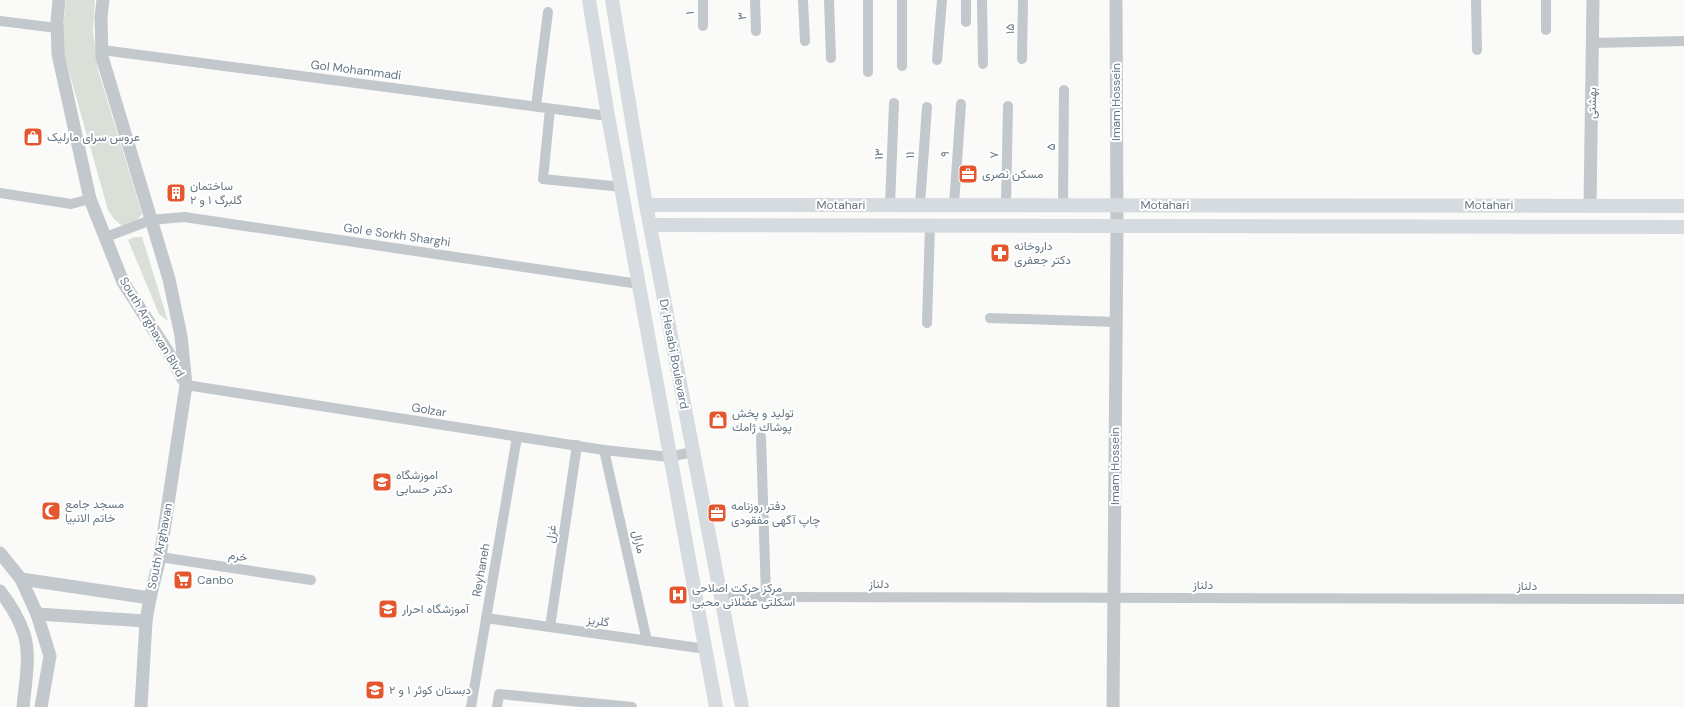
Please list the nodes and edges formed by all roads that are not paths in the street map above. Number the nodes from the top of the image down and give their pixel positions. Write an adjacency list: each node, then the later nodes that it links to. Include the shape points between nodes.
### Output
1 (59, 0): 23 (street, South Arghavan Blvd)
2 (103, 0): 29 (street, South Arghavan Blvd)
3 (589, 0): 44 (main road, Dr Hesabi Boulevard)
4 (612, 0): 48 (main road, Dr Hesabi Boulevard)
5 (703, 0): 22 (street, ۱)
6 (754, 0): 25 (street, ۳)
7 (803, 0): 26 (street)
8 (829, 0): 31 (street)
9 (868, 0): 36 (street)
10 (902, 0): 35 (street)
11 (942, 0): 33 (street)
12 (966, 0): 21 (street)
13 (982, 0): 34 (street)
14 (1023, 0): 32 (street, ۱۵)
15 (1116, 0): 55 (street, Imam Hossein)
16 (1476, 0): 30 (street)
17 (1546, 0): 24 (street)
18 (1593, 0): 28 (street, بهشتی)
19 (548, 12): 40 (street)
20 (0, 20): 23 (street)
21 (966, 22)
22 (703, 26)
23 (57, 28): 47 (street, South Arghavan Blvd, via 58,54)
24 (1546, 30)
25 (756, 31)
26 (804, 40)
27 (1684, 41): 28 (street)
28 (1592, 43): 56 (street, بهشتی)
29 (102, 50): 40 (street, Gol Mohammadi); 58 (street, South Arghavan Blvd)
30 (1477, 50)
31 (831, 58)
32 (1022, 59)
33 (938, 60)
34 (984, 64)
35 (902, 66)
36 (868, 72)
37 (1064, 90): 54 (street, ۵)
38 (894, 103): 50 (street, ۱۳)
39 (961, 104): 52 (street, ۹)
40 (536, 106): 43 (street, Gol Mohammadi)
41 (1008, 106): 53 (street, ۷)
42 (927, 107): 51 (street, ۱۱)
43 (550, 109): 44 (street, Gol Mohammadi); 45 (street, via 543,179)
44 (608, 116): 45 (main road, Dr Hesabi Boulevard)
45 (622, 187): 65 (main road, Dr Hesabi Boulevard)
46 (0, 193): 47 (street, via 71,204)
47 (90, 199): 64 (street, South Arghavan Blvd)
48 (646, 204): 49 (main road, Motahari); 59 (main road, Dr Hesabi Boulevard)
49 (694, 204): 50 (main road, Motahari); 60 (main road, via 688,212)
50 (890, 205): 51 (main road, Motahari)
51 (920, 205): 52 (main road, Motahari)
52 (954, 205): 53 (main road, Motahari)
53 (1006, 205): 54 (main road, Motahari)
54 (1063, 205): 55 (main road, Motahari)
55 (1116, 205): 56 (main road, Motahari); 62 (street, Imam Hossein)
56 (1590, 206): 57 (main road, Motahari)
57 (1684, 206)
58 (151, 220): 64 (street, Gol e Sorkh Sharghi); 65 (street, Gol e Sorkh Sharghi, via 184,217); 69 (street, South Arghavan Blvd, via 169,279)
59 (650, 225): 60 (main road, Motahari); 74 (main road, Dr Hesabi Boulevard)
60 (693, 225): 61 (main road, Motahari)
61 (930, 226): 62 (main road, Motahari); 68 (street)
62 (1116, 226): 63 (main road, Motahari); 67 (street, Imam Hossein)
63 (1684, 227)
64 (106, 237): 69 (street, South Arghavan Blvd, via 123,282 171,357)
65 (639, 284): 75 (main road, Dr Hesabi Boulevard)
66 (990, 318): 67 (street)
67 (1116, 322): 84 (street, Imam Hossein)
68 (927, 323)
69 (186, 386): 70 (street, Golzar); 77 (street, South Arghavan)
70 (517, 437): 72 (street, Golzar); 87 (street, Reyhaneh)
71 (761, 437): 82 (street)
72 (576, 445): 73 (street, Golzar); 89 (street, غزل)
73 (604, 450): 75 (street, Golzar); 90 (street, مارال)
74 (692, 452): 75 (street, Golzar); 81 (main road, Dr Hesabi Boulevard)
75 (669, 457): 91 (main road, Dr Hesabi Boulevard)
76 (0, 553): 78 (street)
77 (160, 557): 79 (street, خرم); 83 (street, South Arghavan)
78 (21, 579): 83 (street); 86 (street)
79 (311, 580)
80 (0, 591): 92 (street, via 25,634 27,654)
81 (722, 597): 82 (street, دلناز); 99 (main road, Dr Hesabi Boulevard)
82 (766, 597): 84 (street, دلناز)
83 (150, 598): 88 (street, South Arghavan)
84 (1114, 598): 85 (street, دلناز); 100 (street, Imam Hossein)
85 (1684, 599)
86 (37, 614): 88 (street); 93 (street, via 50,656)
87 (486, 618): 89 (street, گلریز); 95 (street, Reyhaneh)
88 (146, 621): 94 (street, South Arghavan)
89 (550, 627): 90 (street, گلریز)
90 (647, 641): 91 (street, گلریز)
91 (706, 649): 98 (main road, Dr Hesabi Boulevard)
92 (23, 707)
93 (41, 707)
94 (141, 707)
95 (471, 707)
96 (497, 707): 97 (street, via 499,694)
97 (632, 707)
98 (716, 707)
99 (742, 707)
100 (1113, 707)

